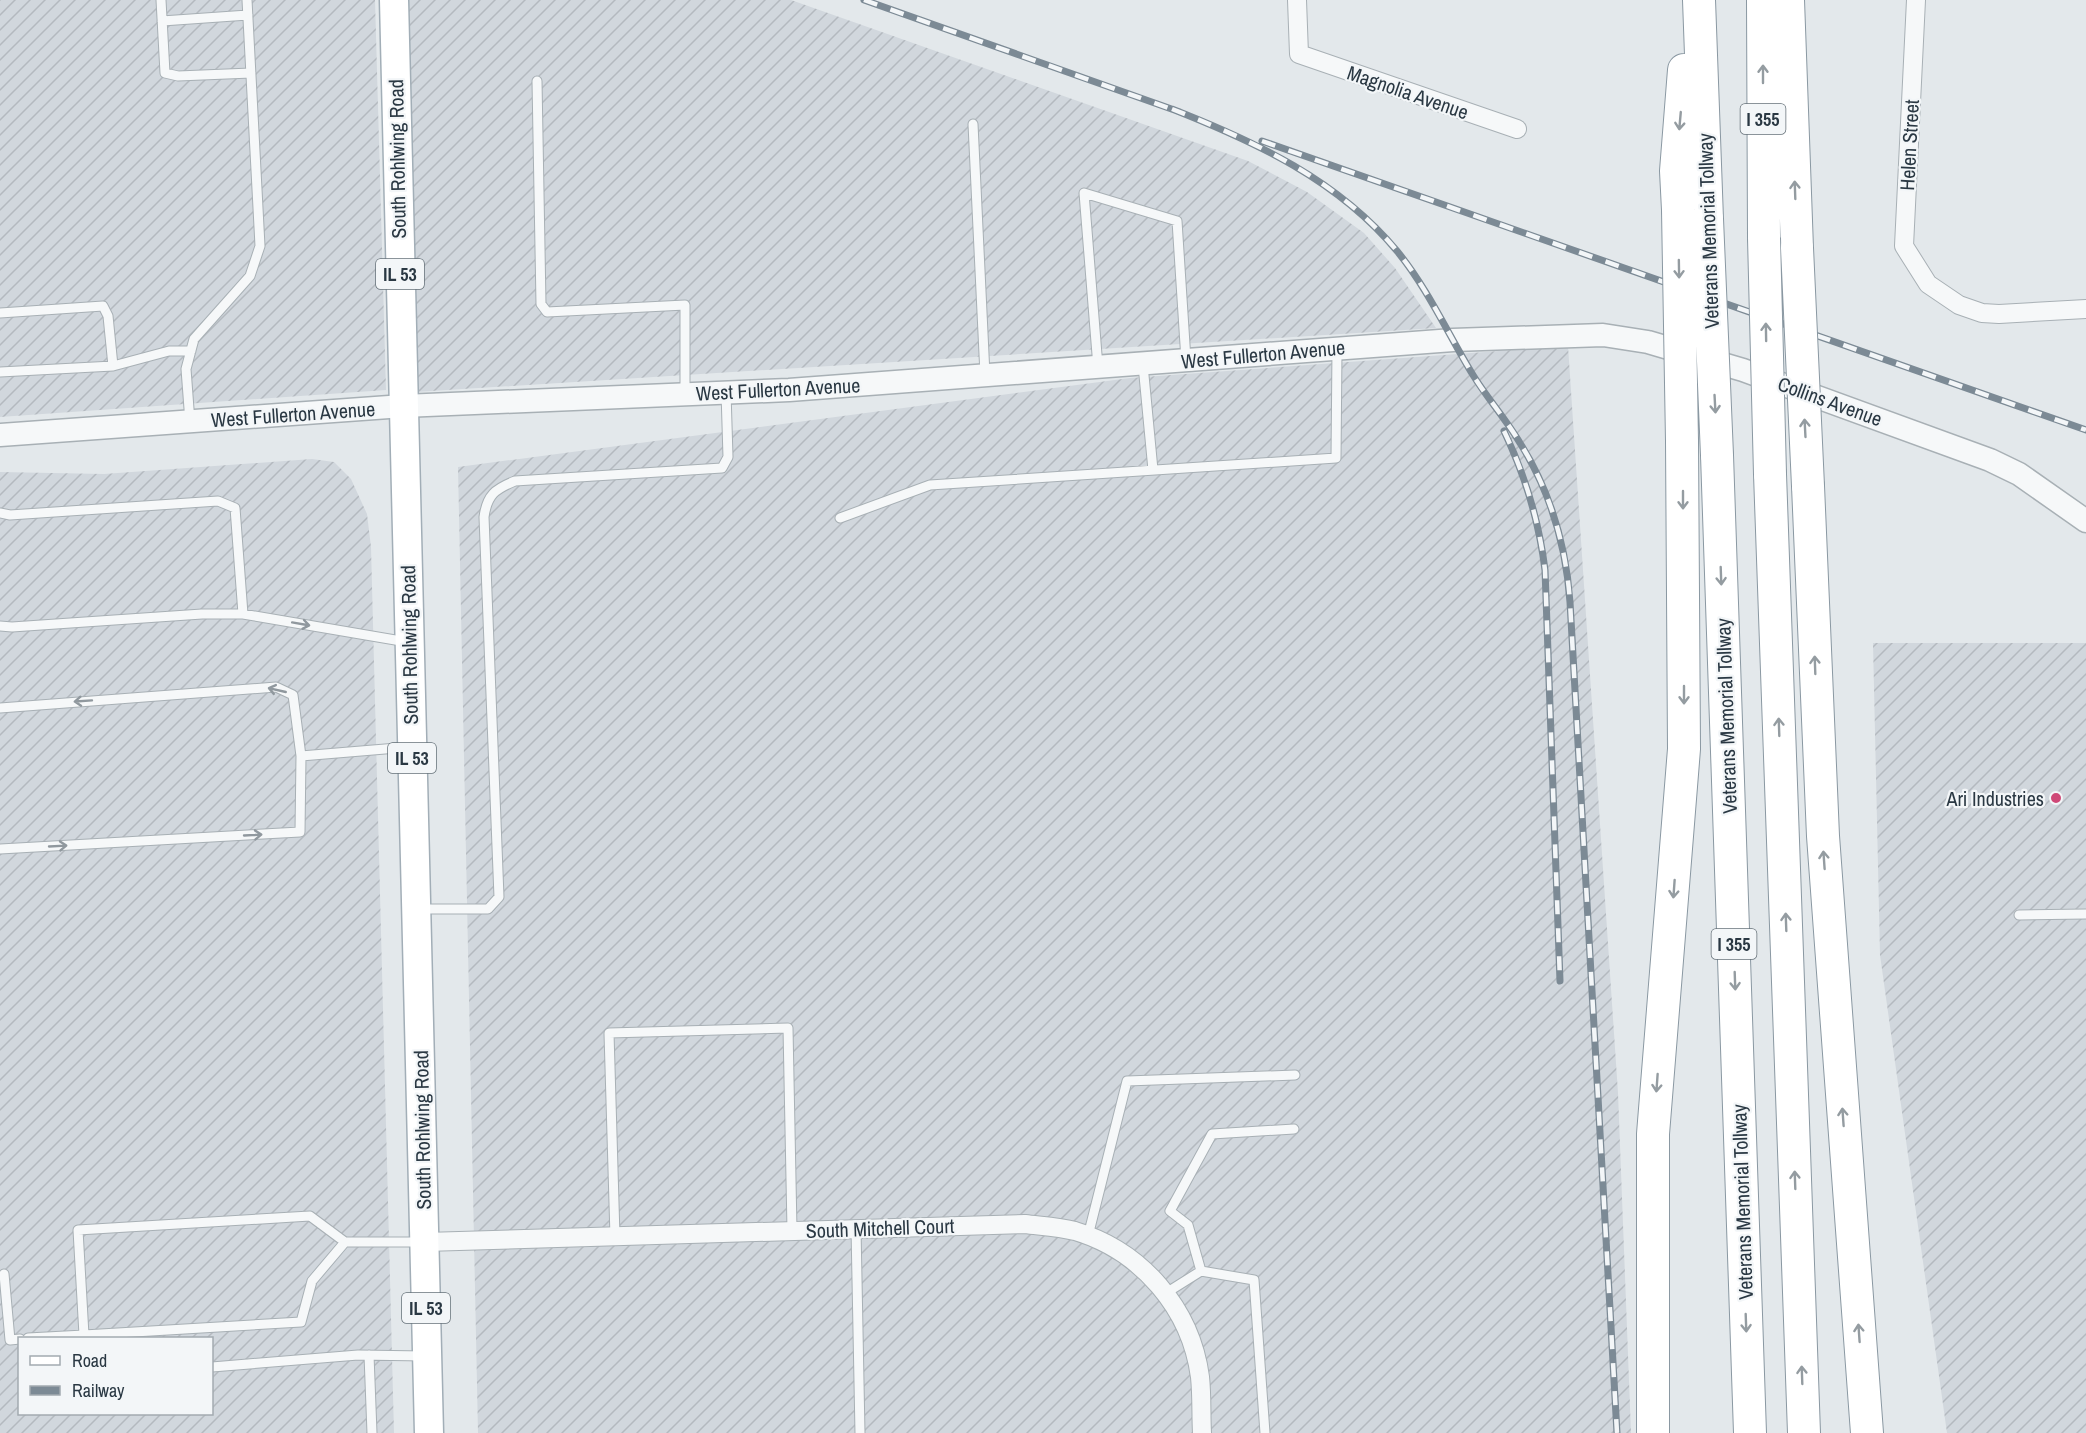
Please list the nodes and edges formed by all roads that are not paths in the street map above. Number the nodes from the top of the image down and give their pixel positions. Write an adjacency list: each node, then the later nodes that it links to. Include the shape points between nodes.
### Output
1 (161, 0): 11 (lane)
2 (247, 0): 10 (lane)
3 (394, 0): 30 (main road, South Rohlwing Road / IL 53)
4 (1298, 0): 15 (street, Magnolia Avenue, via 1299,54)
5 (1690, 0): 16 (highway, one-way to 16, via 1676,171)
6 (1699, 0): 16 (highway, Veterans Memorial Tollway / I 355)
7 (1763, 0): 71 (highway, I 355, one-way to 7, bridge, via 1770,474)
8 (1788, 0): 72 (highway, one-way to 8, bridge, via 1823,836)
9 (1916, 0): 17 (street, Helen Street, via 1904,246 1928,284 1959,305 1982,313)
10 (248, 15): 11 (lane); 12 (lane)
11 (162, 21): 12 (lane, via 165,73)
12 (251, 73): 21 (lane, via 260,246 250,276 194,339)
13 (537, 81): 29 (lane, via 541,304 547,312 685,305)
14 (973, 124): 27 (lane)
15 (1516, 129)
16 (1692, 215): 69 (highway, one-way to 69, bridge, via 1682,441 1684,749 1653,1134); 70 (highway, Veterans Memorial Tollway / I 355, one-way to 70, bridge, via 1718,455)
17 (2086, 309)
18 (0, 313): 24 (lane, via 103,306 108,316)
19 (1556, 335): 20 (street, West Fullerton Avenue); 36 (street, Collins Avenue, via 1603,335 1648,342 1743,370 1990,460 2019,474)
20 (1337, 348): 22 (street, West Fullerton Avenue); 33 (lane, via 1336,458)
21 (191, 351): 24 (lane, via 169,351); 31 (lane, via 186,369)
22 (1186, 360): 23 (street, West Fullerton Avenue); 25 (lane, via 1177,221 1084,193)
23 (1143, 364): 25 (street, West Fullerton Avenue); 33 (lane)
24 (113, 366): 26 (lane)
25 (1098, 367): 27 (street, West Fullerton Avenue)
26 (0, 372)
27 (985, 377): 28 (street, West Fullerton Avenue)
28 (726, 392): 29 (street, West Fullerton Avenue); 44 (lane, via 729,457 722,468 515,481 497,488 486,500 499,897 488,909)
29 (685, 394): 30 (street, West Fullerton Avenue)
30 (403, 406): 31 (street, West Fullerton Avenue); 39 (main road, South Rohlwing Road / IL 53)
31 (190, 422): 32 (street, West Fullerton Avenue)
32 (0, 435)
33 (1153, 470): 35 (lane, via 930,485)
34 (0, 513): 37 (lane, via 218,501 226,504 235,508)
35 (840, 518)
36 (2086, 521)
37 (243, 614): 38 (lane); 39 (lane, one-way to 39)
38 (0, 626)
39 (409, 642): 41 (main road, South Rohlwing Road / IL 53)
40 (0, 708): 42 (lane, one-way to 40, via 293,695 276,687)
41 (412, 747): 42 (lane); 44 (main road, South Rohlwing Road / IL 53)
42 (301, 756): 43 (lane, one-way to 42, via 300,832)
43 (0, 849)
44 (416, 909): 54 (main road, South Rohlwing Road / IL 53)
45 (2019, 915): 46 (lane)
46 (2086, 915)
47 (1295, 1075): 51 (lane, via 1127,1082)
48 (1294, 1129): 55 (lane, via 1212,1134 1170,1211 1188,1225)
49 (856, 1228): 50 (street, South Mitchell Court); 51 (street, South Mitchell Court, via 1025,1224); 66 (lane)
50 (792, 1230): 52 (street, South Mitchell Court); 52 (lane, via 788,1028 609,1033)
51 (1088, 1236): 57 (street, South Mitchell Court, via 1113,1247 1148,1271)
52 (615, 1237): 54 (street, South Mitchell Court)
53 (345, 1242): 54 (lane); 58 (lane, via 312,1281 301,1322); 58 (lane, via 310,1216 78,1230)
54 (424, 1242): 62 (main road, South Rohlwing Road / IL 53)
55 (1201, 1271): 57 (lane); 68 (lane, via 1254,1280)
56 (4, 1274): 60 (lane, via 10,1340)
57 (1166, 1293): 67 (street, South Mitchell Court, via 1189,1334 1196,1356)
58 (84, 1335): 59 (lane)
59 (47, 1337)
60 (18, 1339)
61 (369, 1355): 62 (lane); 63 (lane); 64 (lane)
62 (427, 1356): 65 (main road, South Rohlwing Road / IL 53)
63 (213, 1367)
64 (372, 1433)
65 (429, 1433)
66 (860, 1433)
67 (1202, 1433)
68 (1265, 1433)
69 (1653, 1433)
70 (1750, 1433)
71 (1804, 1433)
72 (1867, 1433)

